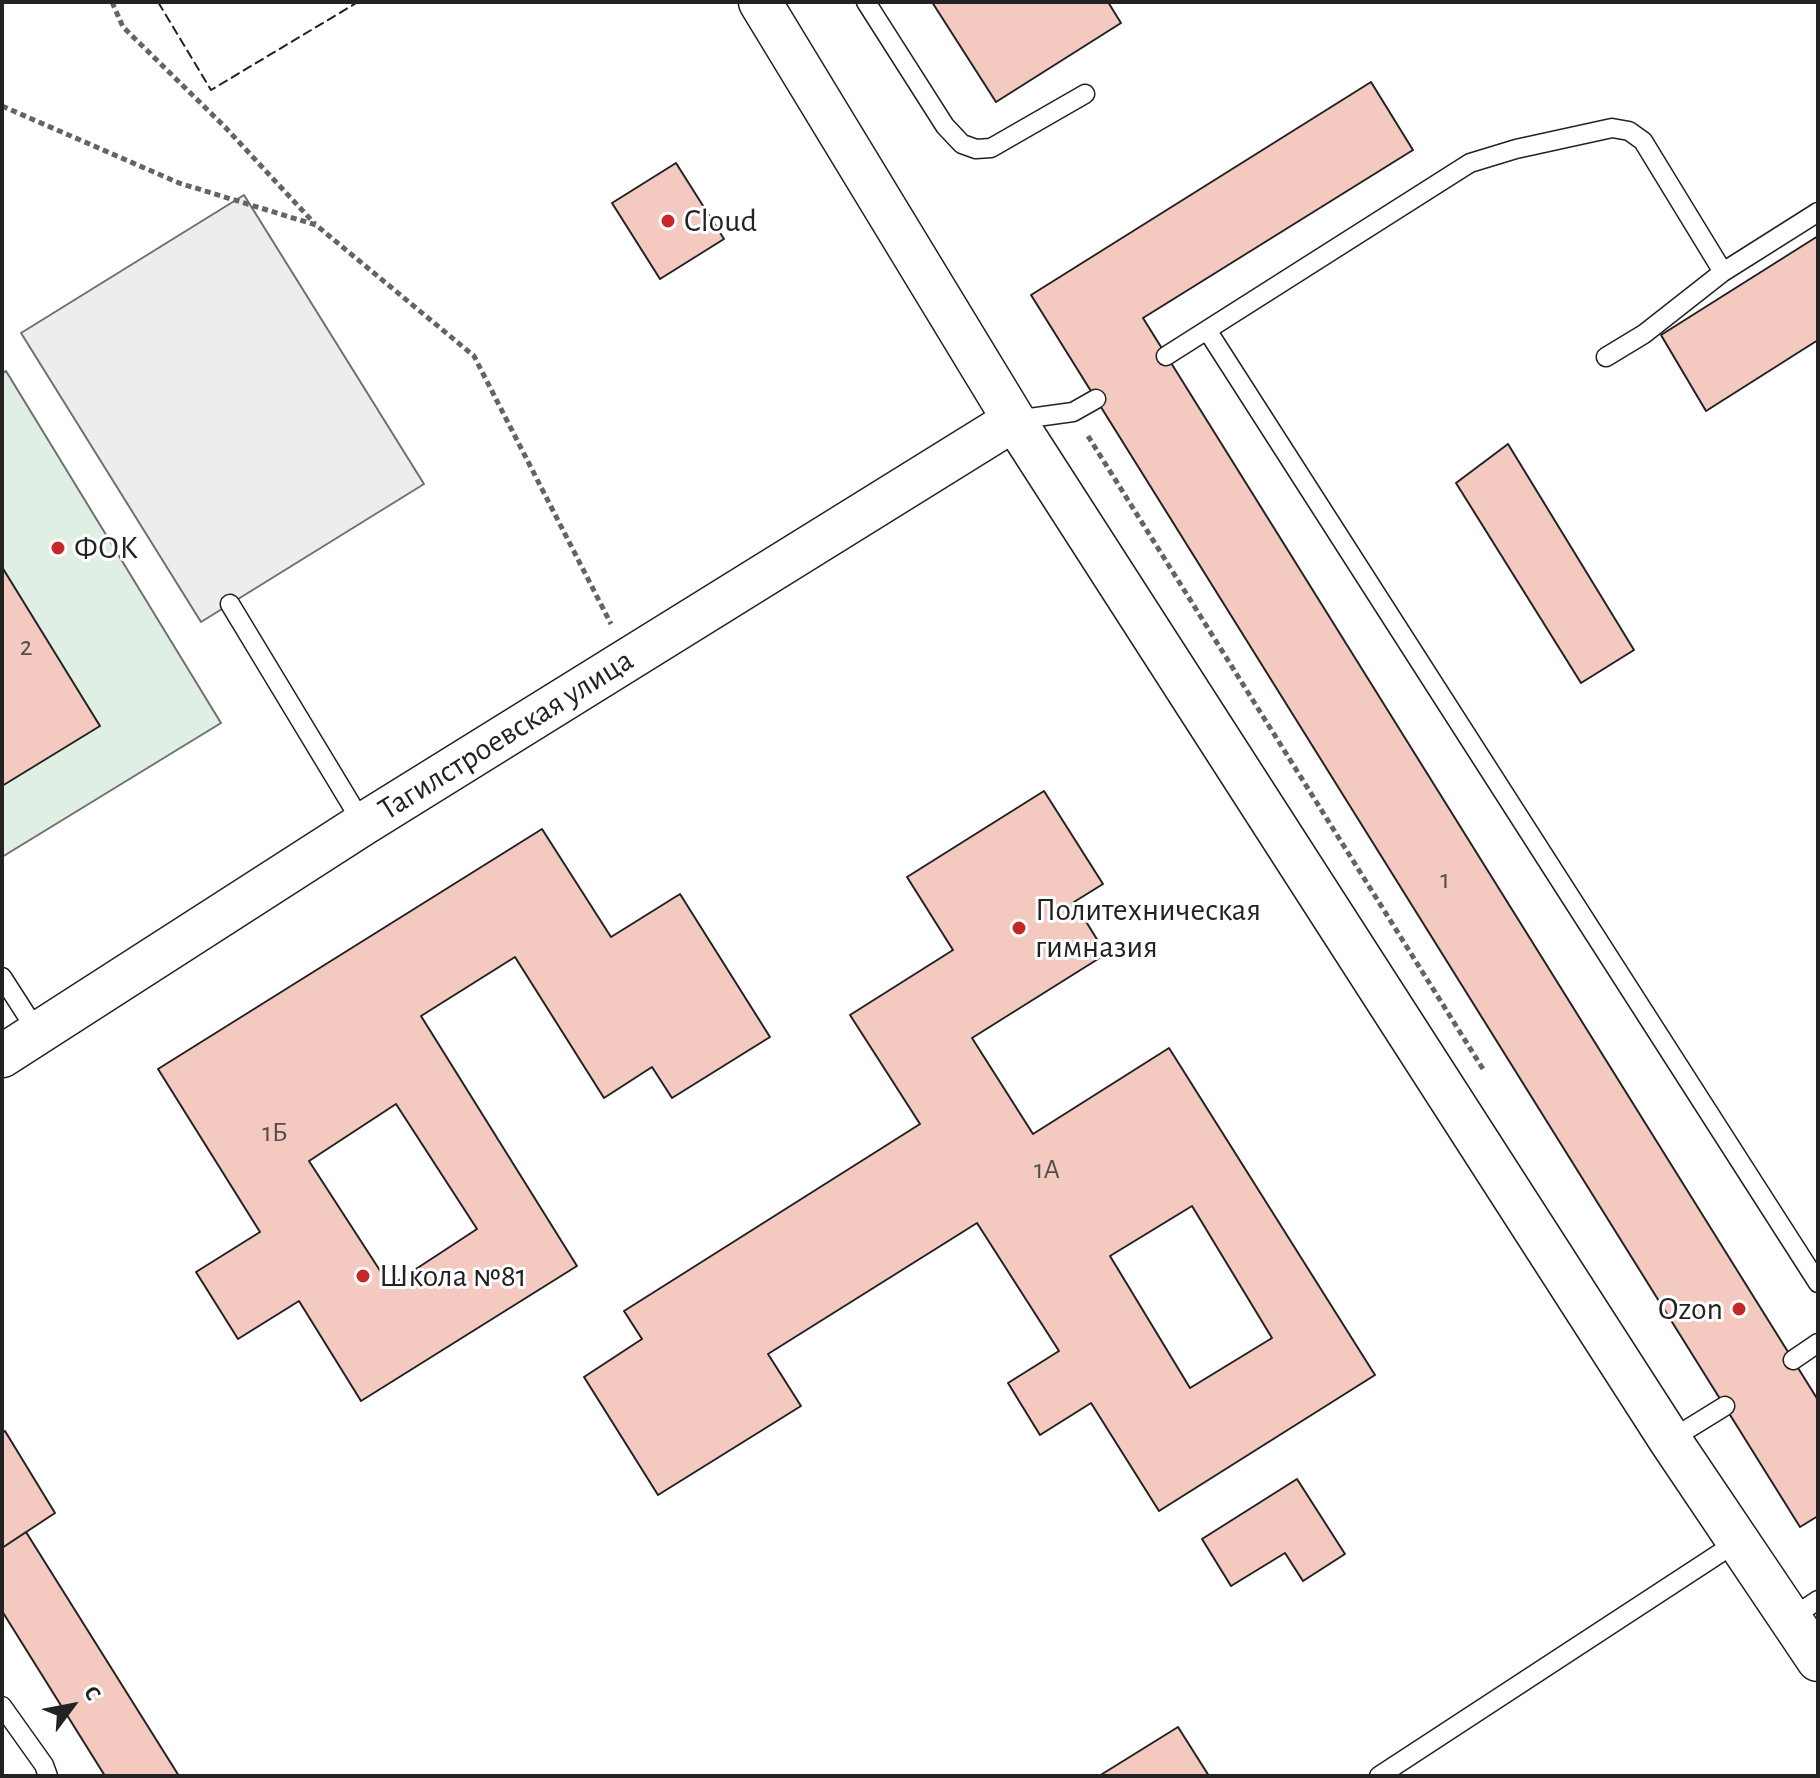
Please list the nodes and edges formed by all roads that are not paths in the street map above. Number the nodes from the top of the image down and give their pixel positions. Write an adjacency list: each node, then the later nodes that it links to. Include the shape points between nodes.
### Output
1 (760, 2): 10 (street)
2 (866, 2): 3 (lane, via 945,126 962,144 991,148)
3 (1085, 94)
4 (1818, 212): 5 (lane)
5 (1723, 272): 6 (lane, via 1643,141 1612,128 1470,163); 8 (lane)
6 (1207, 330): 7 (lane); 16 (lane)
7 (1166, 356)
8 (1606, 357)
9 (1096, 399): 10 (lane, via 1073,412)
10 (1014, 420): 12 (street, Тагилстроевская улица); 20 (street)
11 (230, 604): 12 (lane)
12 (363, 824): 14 (street, Тагилстроевская улица)
13 (2, 977): 14 (lane)
14 (38, 1033): 15 (street, Тагилстроевская улица)
15 (2, 1056)
16 (1818, 1283)
17 (1818, 1343): 18 (lane)
18 (1793, 1360)
19 (1725, 1406): 20 (lane)
20 (1670, 1440): 21 (street)
21 (1737, 1542): 22 (street); 26 (lane)
22 (1804, 1609): 23 (street)
23 (1818, 1660)
24 (2, 1706): 25 (lane)
25 (48, 1776)
26 (1379, 1776)

